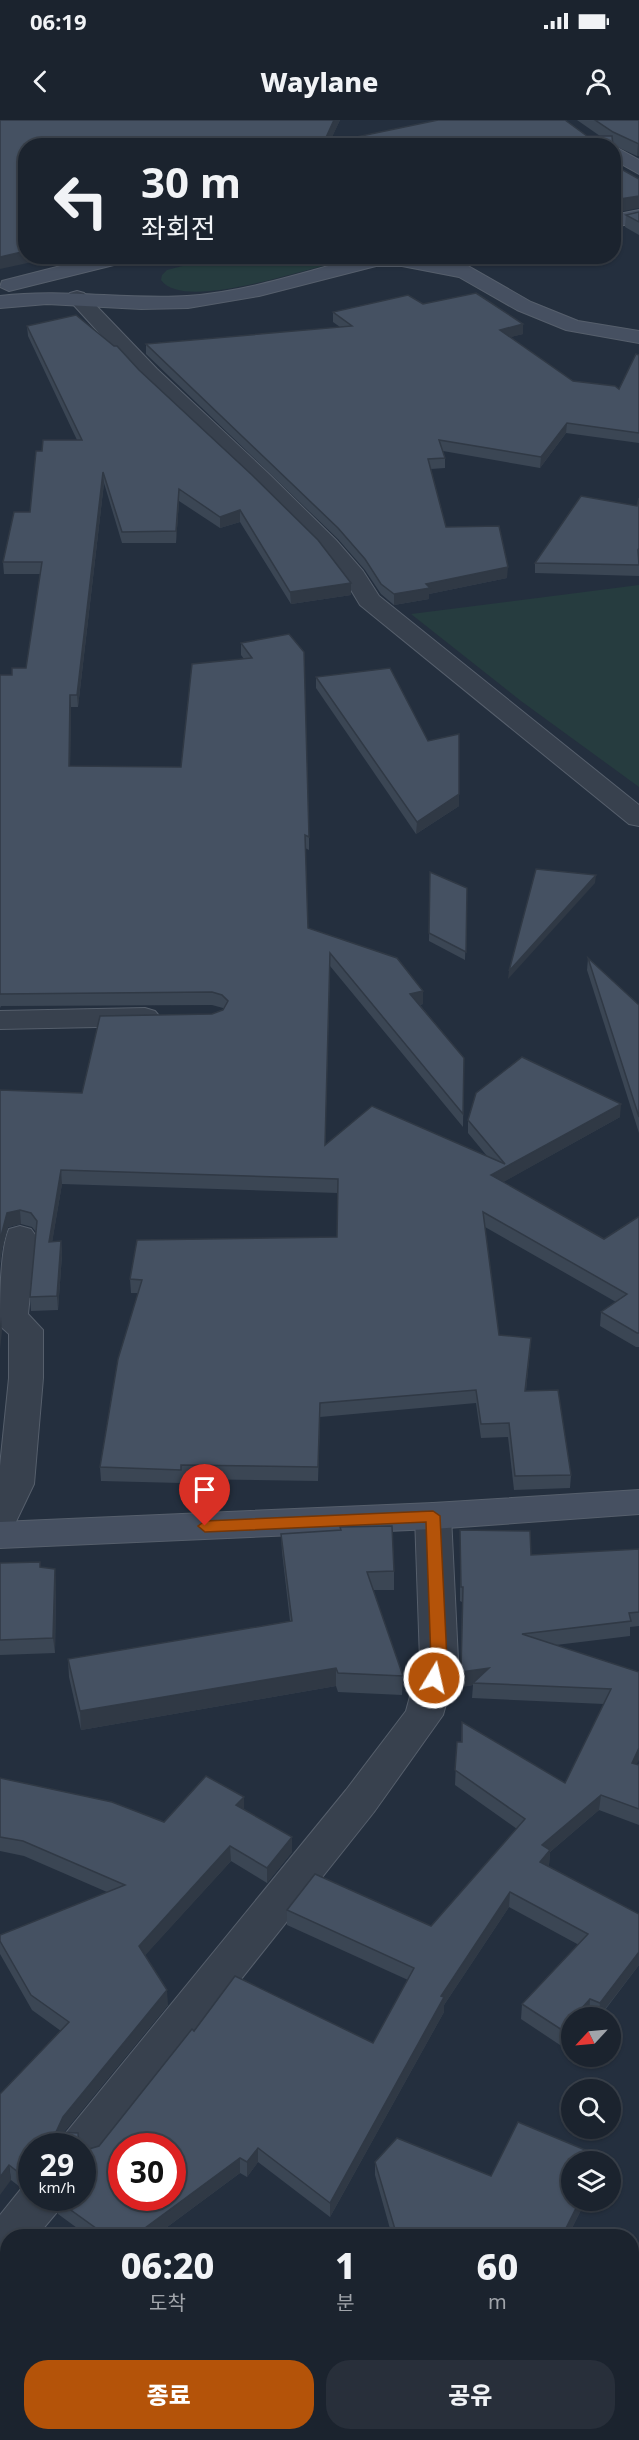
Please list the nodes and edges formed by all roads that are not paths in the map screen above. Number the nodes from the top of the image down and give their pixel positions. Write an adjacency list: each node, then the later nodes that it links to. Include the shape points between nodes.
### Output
1 (621, 156): 2 (main road)
2 (639, 168)
3 (639, 216): 4 (main road)
4 (621, 220)
5 (93, 264): 8 (main road)
6 (360, 264): 9 (main road, via 221,299 150,303)
7 (456, 264): 11 (main road, via 524,306 573,326)
8 (0, 286)
9 (78, 297): 10 (main road); 12 (street, via 146,372 331,547 360,582 369,600)
10 (0, 302)
11 (639, 337)
12 (639, 818)
13 (176, 1016): 14 (street)
14 (0, 1020)
15 (20, 1236): 18 (street, via 11,1318 26,1330 26,1378 16,1484)
16 (639, 1502): 17 (main road)
17 (433, 1516): 19 (main road); 20 (street, via 439,1660 424,1715 360,1801)
18 (0, 1519)
19 (0, 1535)
20 (92, 2133)
21 (31, 2211): 22 (street)
22 (16, 2229)

